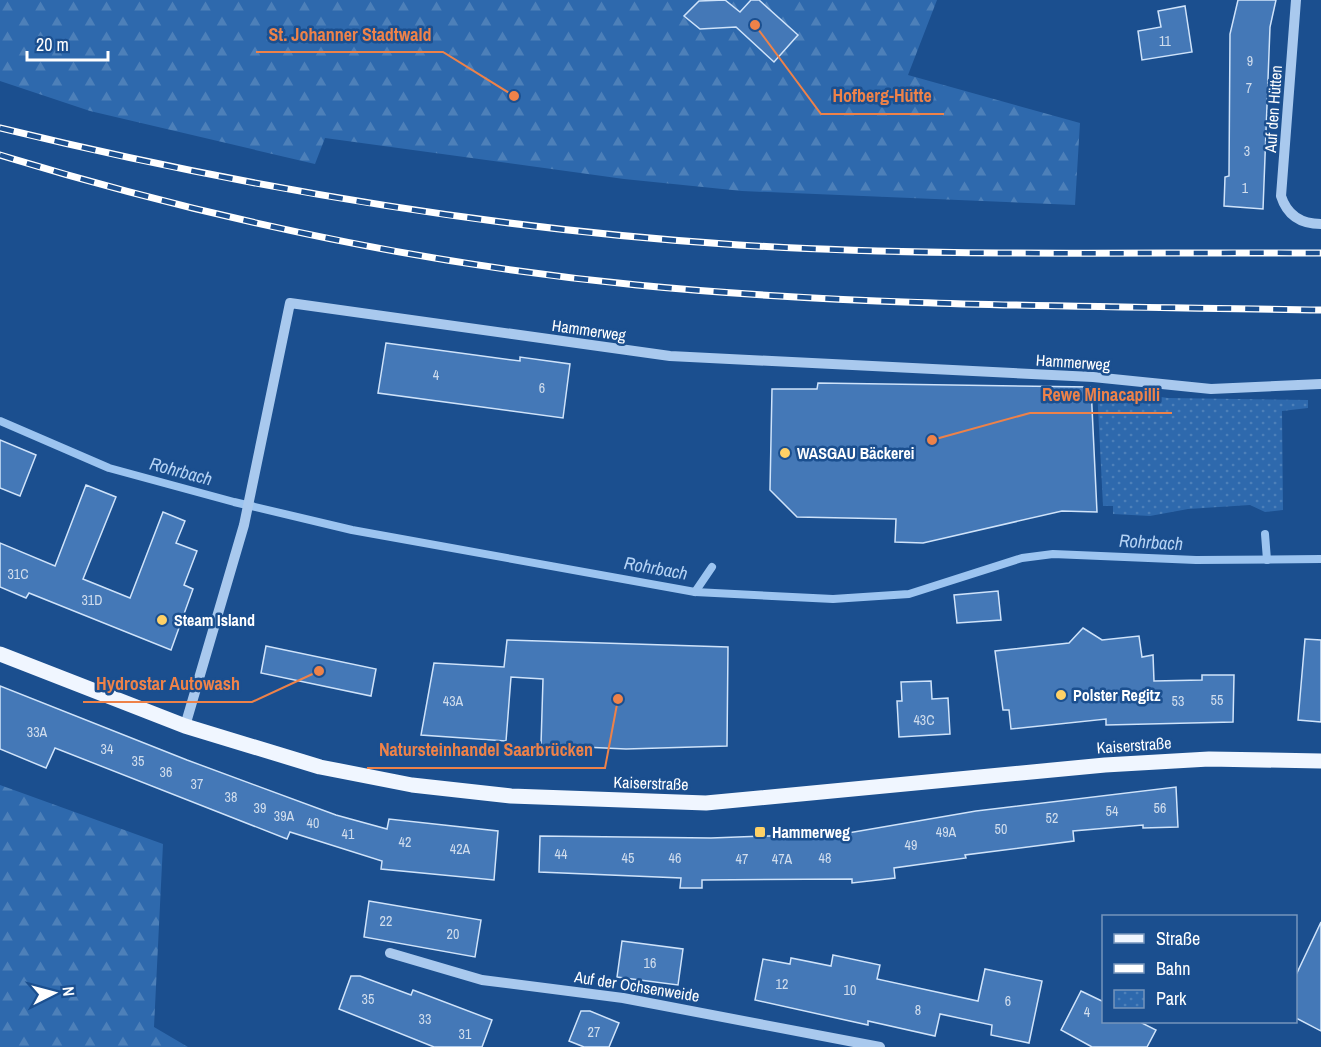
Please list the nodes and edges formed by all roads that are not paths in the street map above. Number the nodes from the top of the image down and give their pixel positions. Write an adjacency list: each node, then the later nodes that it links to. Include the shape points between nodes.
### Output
1 (1296, 0): 2 (street, Auf den Hütten, via 1281,195 1294,216 1310,224)
2 (1321, 224)
3 (1321, 384): 5 (street, Hammerweg, via 1211,389 1093,377 670,356 290,303 244,525)
4 (0, 654): 5 (main road, Kaiserstraße)
5 (185, 726): 6 (main road, Kaiserstraße, via 320,766 412,785 512,796 650,802 706,803 793,796 1105,765 1209,759)
6 (1321, 761)
7 (390, 953): 8 (street, Auf der Ochsenweide, via 482,980 624,998)
8 (880, 1047)

